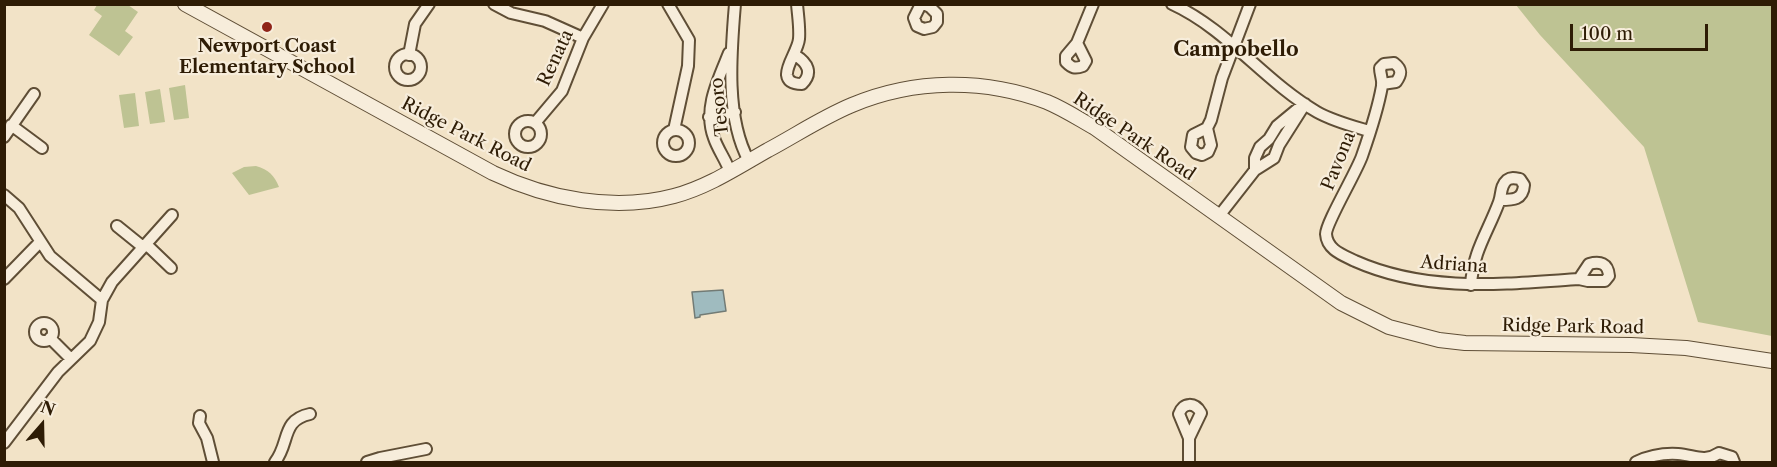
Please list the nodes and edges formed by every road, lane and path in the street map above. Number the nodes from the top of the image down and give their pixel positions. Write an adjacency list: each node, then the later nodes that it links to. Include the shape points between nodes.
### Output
1 (185, 4): 31 (street, Ridge Park Road, via 493,173 544,192 584,201 637,202 675,196)
2 (429, 4): 15 (street, via 415,24)
3 (494, 4): 11 (street)
4 (603, 4): 11 (street, Renata)
5 (668, 4): 25 (street, via 689,40 688,66)
6 (735, 4): 14 (street, Tesoro)
7 (797, 4): 16 (street, via 799,38)
8 (1093, 4): 12 (street)
9 (1172, 4): 13 (street, via 1203,21)
10 (1251, 4): 13 (street)
11 (583, 38): 22 (street, Renata, via 562,91)
12 (1077, 43)
13 (1234, 46): 19 (street); 24 (street)
14 (732, 47): 20 (street, Tesoro); 21 (street, Tesoro, via 715,87)
15 (409, 55)
16 (795, 55)
17 (1382, 84): 26 (street, Pavona)
18 (34, 94): 23 (street)
19 (1305, 104): 26 (street, via 1327,117); 27 (street)
20 (735, 112): 21 (street); 29 (street, Tesoro, via 741,146)
21 (709, 117): 31 (street, Tesoro, via 714,139)
22 (535, 123)
23 (7, 129): 28 (street)
24 (1207, 129)
25 (674, 130)
26 (1370, 131): 39 (street, Pavona, via 1356,171 1328,226)
27 (1274, 142): 30 (street, via 1274,158); 30 (street, via 1260,147)
28 (42, 148)
29 (749, 161): 31 (street, Ridge Park Road); 35 (street, Ridge Park Road, via 850,105 878,95 930,85 985,86 1023,94 1072,115)
30 (1255, 170): 35 (street)
31 (730, 172)
32 (4, 195): 37 (street, via 19,208)
33 (1500, 200): 43 (street, via 1474,258)
34 (172, 215): 38 (street)
35 (1219, 216): 47 (street, Ridge Park Road, via 1341,303 1389,327 1426,338 1466,343 1686,348)
36 (117, 226): 38 (street)
37 (40, 242): 41 (street); 44 (street, via 60,266)
38 (145, 245): 40 (street); 44 (street, via 112,282)
39 (1332, 248): 43 (street, Adriana, via 1391,274)
40 (171, 268)
41 (4, 279)
42 (1579, 279): 43 (street, Adriana)
43 (1471, 285)
44 (102, 300): 46 (street, via 99,322 90,341)
45 (50, 338): 46 (street)
46 (70, 358): 51 (street)
47 (1773, 361)
48 (310, 414): 57 (street, via 291,425)
49 (200, 416): 56 (street)
50 (4, 422): 51 (street)
51 (15, 430): 53 (street)
52 (1189, 438): 59 (street)
53 (4, 443)
54 (426, 449): 58 (street)
55 (1710, 461): 60 (street, via 1667,454); 61 (street, via 1719,453 1732,457)
56 (213, 462)
57 (275, 462)
58 (367, 462)
59 (1189, 462)
60 (1636, 462)
61 (1734, 462)

